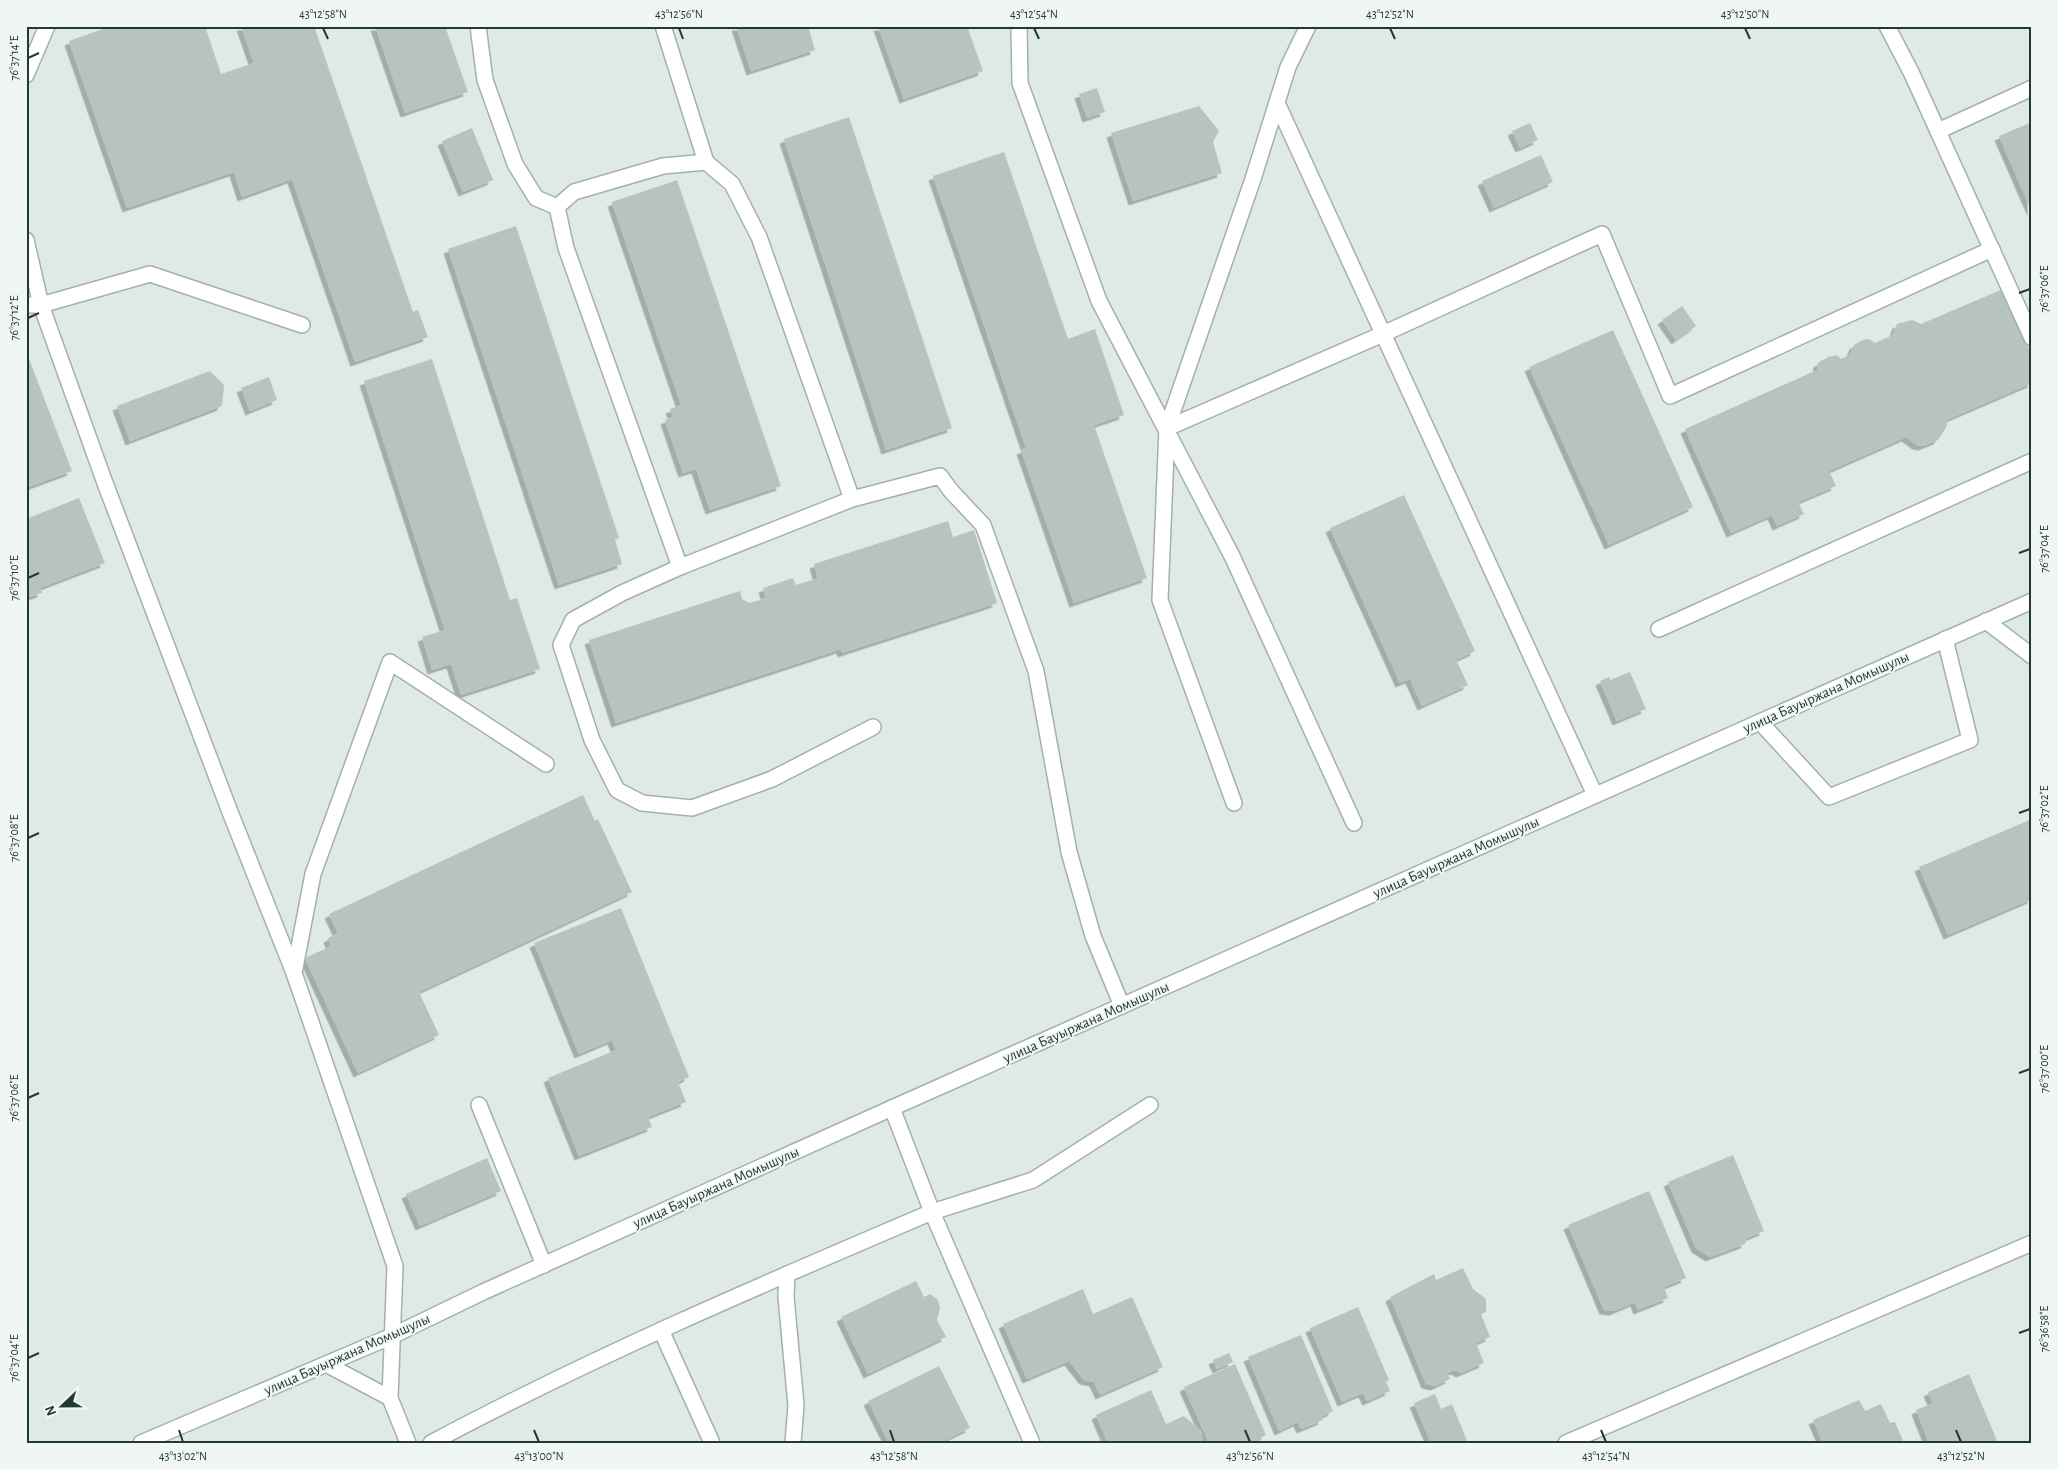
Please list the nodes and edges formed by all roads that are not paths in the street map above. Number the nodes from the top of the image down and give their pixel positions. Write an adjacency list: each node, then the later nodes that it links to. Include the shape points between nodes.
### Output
1 (47, 26): 7 (street)
2 (478, 26): 12 (street, via 485,80 515,164 536,198)
3 (663, 26): 11 (street)
4 (1019, 26): 19 (street, via 1020,83 1093,283)
5 (1308, 26): 9 (street, via 1288,67)
6 (1887, 26): 10 (street)
7 (26, 75)
8 (2032, 88): 10 (street)
9 (1277, 103): 17 (street); 19 (street)
10 (1938, 131): 14 (street)
11 (706, 162): 12 (street, via 663,166 574,192); 21 (street, via 732,184 759,237)
12 (557, 207): 22 (street, via 566,248)
13 (26, 240): 15 (street)
14 (1992, 249): 17 (street, via 1670,396 1602,234); 18 (street)
15 (34, 305): 16 (street, via 150,274); 34 (street)
16 (302, 325)
17 (1383, 334): 19 (street); 31 (street)
18 (2032, 338)
19 (1167, 428): 32 (street, via 1160,600); 33 (street, via 1232,556)
20 (2032, 461): 25 (street)
21 (852, 498): 22 (street); 35 (street, via 940,476 983,525 1036,671 1068,852 1093,936)
22 (680, 567): 29 (street, via 573,620 561,645 592,740 617,790 642,803 692,808 772,778)
23 (2032, 601): 24 (street, улица Бауыржана Момышулы)
24 (1986, 621): 26 (street, улица Бауыржана Момышулы); 27 (street)
25 (1659, 629)
26 (1945, 639): 28 (street, улица Бауыржана Момышулы); 28 (street, via 1970,740 1828,797)
27 (2032, 656)
28 (1760, 722): 31 (street, улица Бауыржана Момышулы)
29 (873, 727)
30 (546, 764): 34 (street, via 390,662 312,874)
31 (1595, 795): 35 (street, улица Бауыржана Момышулы)
32 (1234, 803)
33 (1354, 823)
34 (294, 973): 44 (street, via 395,1266)
35 (1122, 1006): 38 (street, улица Бауыржана Момышулы)
36 (479, 1105): 41 (street)
37 (1150, 1105): 39 (street, via 1033,1180)
38 (892, 1108): 39 (street); 41 (street, улица Бауыржана Момышулы)
39 (932, 1212): 42 (street); 52 (street)
40 (2032, 1243): 53 (street)
41 (544, 1265): 44 (street, улица Бауыржана Момышулы)
42 (787, 1274): 43 (street); 51 (street, via 786,1297 796,1405)
43 (661, 1330): 49 (street); 50 (street)
44 (392, 1336): 45 (street, улица Бауыржана Момышулы); 46 (street)
45 (326, 1364): 46 (street); 47 (street, улица Бауыржана Момышулы)
46 (390, 1398): 48 (street)
47 (141, 1443)
48 (408, 1443)
49 (431, 1443)
50 (712, 1443)
51 (793, 1443)
52 (1032, 1443)
53 (1566, 1443)

